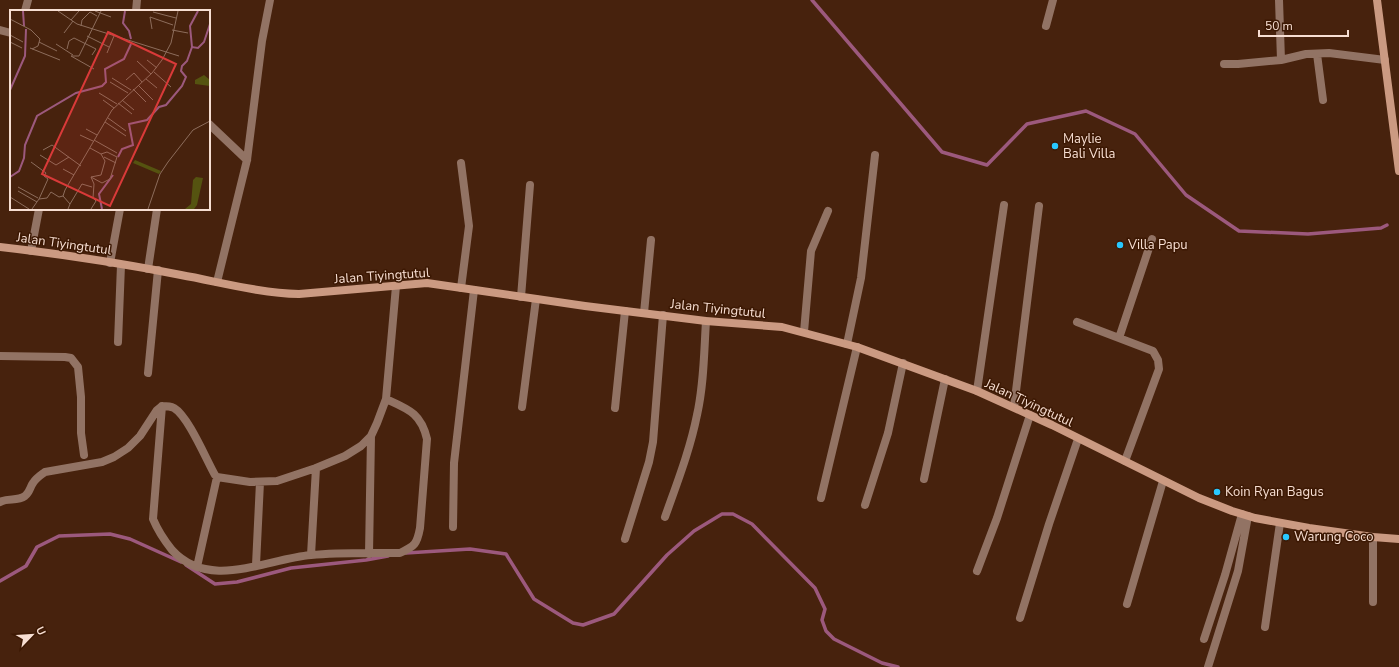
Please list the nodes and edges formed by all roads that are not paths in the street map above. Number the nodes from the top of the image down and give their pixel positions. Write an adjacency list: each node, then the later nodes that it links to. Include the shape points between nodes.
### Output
1 (28, 0): 7 (street)
2 (137, 0): 8 (street)
3 (270, 0): 19 (street, via 262,41)
4 (1053, 0): 9 (street)
5 (1279, 0): 13 (street)
6 (1377, 0): 14 (street)
7 (25, 10)
8 (136, 10)
9 (1046, 26)
10 (0, 30): 11 (street)
11 (10, 33)
12 (1317, 54): 13 (street); 14 (street, via 1329,53); 16 (street)
13 (1281, 60): 15 (street)
14 (1385, 60): 21 (street)
15 (1224, 64)
16 (1323, 100)
17 (210, 125): 19 (street)
18 (875, 155): 51 (street, via 861,278)
19 (247, 160): 37 (street)
20 (461, 163): 39 (street, via 469,226)
21 (1399, 171)
22 (530, 185): 41 (street)
23 (1004, 205): 57 (street)
24 (1039, 206): 61 (street)
25 (38, 210): 32 (street)
26 (120, 210): 33 (street)
27 (157, 210): 35 (street)
28 (828, 211): 48 (street, via 811,251)
29 (1152, 239): 49 (street)
30 (651, 240): 44 (street)
31 (0, 247): 32 (street, Jalan Tiyingtutul)
32 (30, 251): 33 (street, Jalan Tiyingtutul)
33 (110, 263): 34 (street, Jalan Tiyingtutul)
34 (120, 264): 35 (street, Jalan Tiyingtutul); 50 (street)
35 (148, 269): 36 (street, Jalan Tiyingtutul)
36 (158, 270): 37 (street, Jalan Tiyingtutul); 55 (street)
37 (217, 282): 38 (street, Jalan Tiyingtutul, via 266,292 298,294)
38 (396, 286): 39 (street, Jalan Tiyingtutul, via 427,283); 58 (street)
39 (461, 288): 40 (street, Jalan Tiyingtutul)
40 (474, 290): 41 (street, Jalan Tiyingtutul); 79 (street, via 454,463)
41 (521, 297): 42 (street, Jalan Tiyingtutul)
42 (536, 299): 43 (street, Jalan Tiyingtutul); 60 (street)
43 (625, 311): 44 (street, Jalan Tiyingtutul); 62 (street)
44 (644, 313): 45 (street, Jalan Tiyingtutul)
45 (663, 315): 46 (street, Jalan Tiyingtutul); 81 (street, via 649,462)
46 (706, 321): 48 (street, Jalan Tiyingtutul, via 782,327); 77 (street, via 698,414)
47 (1077, 322): 49 (street)
48 (804, 332): 51 (street, Jalan Tiyingtutul)
49 (1119, 338): 67 (street, via 1153,351 1159,364)
50 (118, 342)
51 (847, 344): 52 (street, Jalan Tiyingtutul)
52 (857, 346): 54 (street, Jalan Tiyingtutul); 73 (street)
53 (0, 356): 66 (street, via 64,357 75,362 78,367 81,397)
54 (903, 363): 56 (street, Jalan Tiyingtutul); 75 (street, via 888,433)
55 (148, 372)
56 (945, 379): 57 (street, Jalan Tiyingtutul); 70 (street)
57 (977, 391): 61 (street, Jalan Tiyingtutul)
58 (386, 399): 64 (street); 83 (street, via 406,408 418,418 427,439 420,528 418,541 411,548 400,553)
59 (162, 406): 69 (street, via 175,408 189,424); 74 (street, via 140,436 114,457 102,462 45,472 23,497); 86 (street, via 153,519 164,540 179,557)
60 (522, 407)
61 (1014, 407): 63 (street, Jalan Tiyingtutul)
62 (615, 408)
63 (1030, 415): 65 (street, Jalan Tiyingtutul); 87 (street)
64 (372, 436): 68 (street, via 354,451); 83 (street)
65 (1078, 439): 67 (street, Jalan Tiyingtutul); 90 (street)
66 (84, 455)
67 (1125, 461): 71 (street, Jalan Tiyingtutul)
68 (316, 468): 72 (street, via 277,481); 84 (street)
69 (217, 477): 72 (street); 86 (street)
70 (924, 479)
71 (1163, 481): 76 (street, Jalan Tiyingtutul); 89 (street)
72 (260, 482): 85 (street)
73 (821, 498)
74 (0, 502)
75 (864, 506)
76 (1245, 515): 78 (street, Jalan Tiyingtutul); 92 (street); 93 (street, via 1238,571)
77 (665, 517)
78 (1280, 523): 80 (street, Jalan Tiyingtutul); 91 (street)
79 (453, 527)
80 (1373, 537): 82 (street, Jalan Tiyingtutul); 88 (street)
81 (625, 539)
82 (1399, 539)
83 (369, 554): 84 (street)
84 (311, 555): 85 (street)
85 (256, 565): 86 (street, via 219,571)
86 (197, 567)
87 (977, 572)
88 (1373, 602)
89 (1128, 604)
90 (1020, 618)
91 (1265, 627)
92 (1204, 639)
93 (1208, 667)

